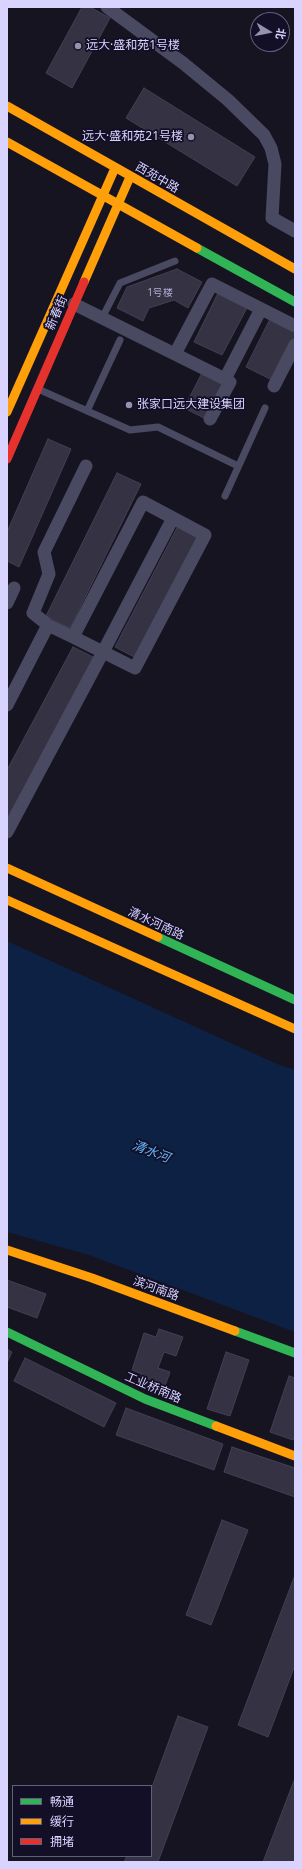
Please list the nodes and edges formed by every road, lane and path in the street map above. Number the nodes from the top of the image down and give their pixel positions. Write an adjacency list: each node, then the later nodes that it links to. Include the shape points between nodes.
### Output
1 (107, 7): 8 (street, via 217,90 264,135 275,164 272,218)
2 (7, 106): 4 (main road, 西苑中路)
3 (7, 142): 6 (main road)
4 (115, 168): 5 (main road, 西苑中路); 6 (main road, 新春街)
5 (130, 177): 7 (main road, 新春街); 10 (main road, 西苑中路)
6 (102, 196): 7 (main road); 23 (main road, 新春街)
7 (117, 205): 11 (main road); 12 (main road, 新春街)
8 (295, 231)
9 (175, 261): 14 (lane, via 120,283)
10 (295, 269)
11 (295, 302)
12 (74, 304): 14 (street); 21 (main road, 新春街)
13 (261, 309): 15 (street); 18 (street, via 212,284); 19 (street)
14 (102, 318): 18 (street)
15 (295, 326)
16 (120, 340): 24 (lane)
17 (295, 345): 20 (street)
18 (176, 354): 19 (street)
19 (224, 379): 25 (street, via 230,382)
20 (274, 386)
21 (37, 389): 24 (lane); 26 (main road, 新春街)
22 (265, 408): 28 (lane)
23 (7, 411)
24 (86, 411): 28 (lane, via 130,430 158,427)
25 (210, 419)
26 (7, 459)
27 (86, 466): 33 (street, via 44,552 50,574 33,613)
28 (238, 466): 29 (lane)
29 (225, 496)
30 (173, 518): 34 (street, via 143,502); 35 (street); 35 (street, via 205,535 135,668)
31 (14, 588): 32 (street)
32 (7, 603)
33 (48, 625): 34 (street); 36 (street)
34 (73, 637): 35 (street)
35 (103, 652): 37 (street)
36 (7, 705)
37 (7, 832)
38 (7, 868): 40 (main road, 清水河南路)
39 (7, 900): 41 (main road)
40 (295, 1000)
41 (295, 1029)
42 (7, 1250): 47 (main road, 滨河南路, via 92,1278)
43 (14, 1262): 44 (main road)
44 (59, 1277)
45 (7, 1332): 49 (main road, 工业桥南路, via 145,1399)
46 (259, 1350): 48 (main road)
47 (295, 1353)
48 (295, 1363)
49 (295, 1456)

